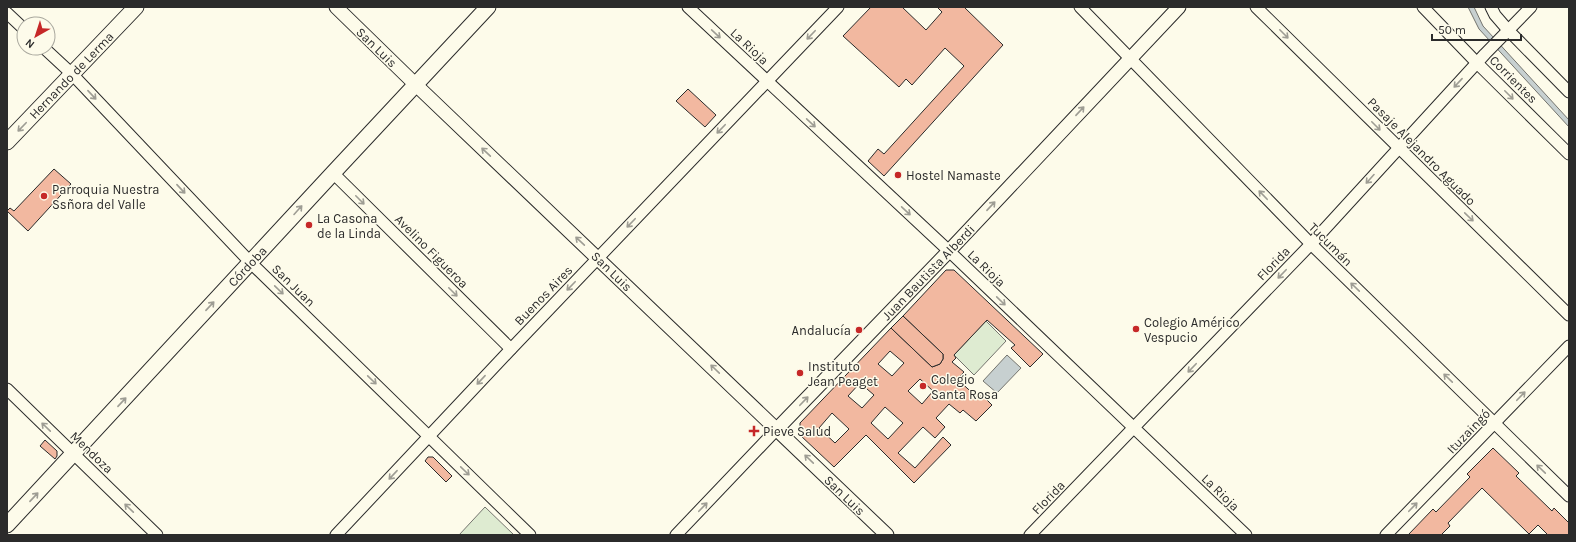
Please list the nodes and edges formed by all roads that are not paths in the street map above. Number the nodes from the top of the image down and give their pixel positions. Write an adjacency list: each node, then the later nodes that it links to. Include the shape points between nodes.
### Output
1 (136, 7): 18 (main road, Hernando de Lerma)
2 (336, 7): 20 (street, San Luis)
3 (488, 7): 20 (main road, Córdoba)
4 (688, 7): 19 (street, La Rioja, one-way to 19)
5 (838, 7): 19 (street, Buenos Aires, one-way to 19)
6 (1080, 7): 16 (street, Tucumán)
7 (1179, 7): 16 (street, Juan Bautista Alberdi)
8 (1256, 7): 23 (street, Pasaje Alejandro Aguado, one-way to 23)
9 (1423, 7): 17 (street, Corrientes)
10 (1491, 7): 14 (street)
11 (1531, 7): 14 (street, Florida)
12 (7, 13): 13 (street)
13 (16, 21)
14 (1505, 33): 17 (street, Florida); 21 (street)
15 (53, 56): 18 (street, San Juan)
16 (1130, 59): 26 (street, Tucumán, one-way to 16); 27 (street, Juan Bautista Alberdi, one-way to 16)
17 (1477, 63): 23 (street, Florida, one-way to 23); 24 (street, Corrientes, one-way to 24)
18 (72, 74): 22 (main road, Hernando de Lerma, one-way to 22); 29 (street, San Juan, one-way to 29)
19 (767, 81): 27 (street, La Rioja, one-way to 27); 28 (street, Buenos Aires, one-way to 28)
20 (415, 84): 25 (main road, Córdoba); 28 (street, San Luis, one-way to 20)
21 (1569, 92)
22 (7, 142)
23 (1398, 148): 26 (street, Florida, one-way to 26); 30 (street, Pasaje Alejandro Aguado, one-way to 30)
24 (1569, 154)
25 (333, 173): 29 (main road, Córdoba, one-way to 25); 32 (street, Avelino Figueroa, one-way to 32)
26 (1311, 244): 34 (street, Tucumán, one-way to 26); 35 (street, Florida, one-way to 35)
27 (949, 251): 35 (street, La Rioja, one-way to 35); 36 (street, Juan Bautista Alberdi, one-way to 27)
28 (598, 258): 32 (street, Buenos Aires, one-way to 32); 36 (street, San Luis, one-way to 28)
29 (251, 262): 37 (street, San Juan, one-way to 37); 38 (main road, Córdoba, one-way to 29)
30 (1569, 315)
31 (1569, 346): 34 (street, Ituzaingó, one-way to 31)
32 (511, 349): 37 (street, Buenos Aires, one-way to 37)
33 (7, 389): 38 (street, Mendoza, one-way to 33)
34 (1494, 424): 39 (street, Tucumán, one-way to 34); 48 (street, Ituzaingó, one-way to 34)
35 (1134, 428): 46 (street, Florida); 47 (street, La Rioja)
36 (778, 429): 44 (street, Juan Bautista Alberdi, one-way to 36); 45 (street, San Luis, one-way to 36)
37 (430, 436): 42 (street, Buenos Aires, one-way to 42); 43 (street, San Juan, one-way to 43)
38 (74, 454): 40 (main road, Córdoba, one-way to 38); 41 (street, Mendoza, one-way to 38)
39 (1569, 496)
40 (7, 525)
41 (157, 535)
42 (336, 535)
43 (530, 535)
44 (676, 535)
45 (887, 535)
46 (1030, 535)
47 (1246, 535)
48 (1386, 535)

